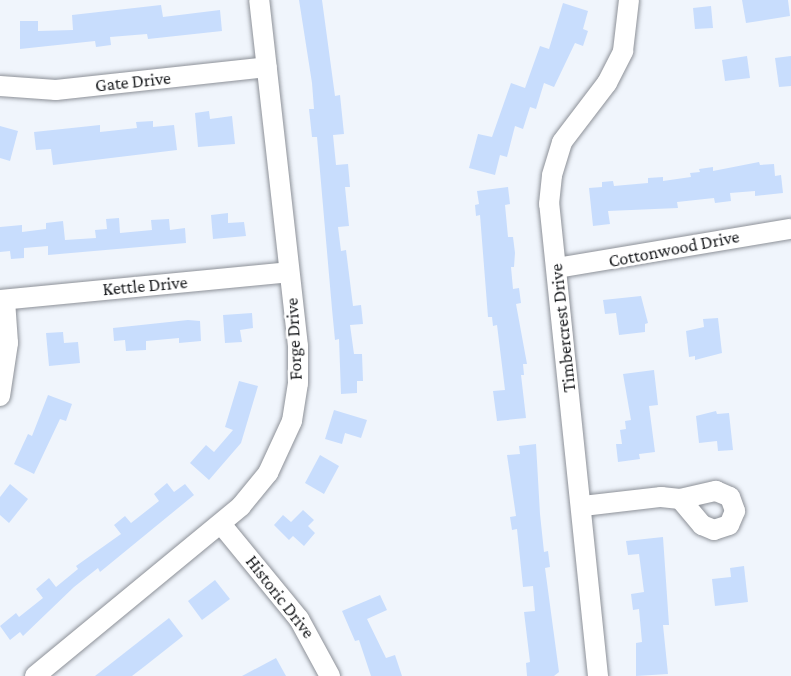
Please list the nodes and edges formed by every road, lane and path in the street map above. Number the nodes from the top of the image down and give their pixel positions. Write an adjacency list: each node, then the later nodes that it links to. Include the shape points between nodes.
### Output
1 (259, 0): 3 (street, Forge Drive)
2 (628, 0): 6 (street, Timbercrest Drive, via 628,32 616,67 567,134 552,175 549,204)
3 (267, 67): 4 (street, Gate Drive, via 56,90); 7 (street, Forge Drive)
4 (0, 86)
5 (791, 229): 6 (street, Cottonwood Drive)
6 (557, 268): 11 (street, Timbercrest Drive)
7 (289, 272): 8 (street, Kettle Drive); 12 (street, Forge Drive, via 299,365 292,421 268,473)
8 (3, 300): 9 (street, via 8,343)
9 (0, 396)
10 (680, 498): 11 (street)
11 (583, 506): 15 (street, Timbercrest Drive)
12 (221, 524): 13 (street, Forge Drive); 14 (street, Historic Drive, via 299,619)
13 (35, 676)
14 (330, 676)
15 (598, 676)

